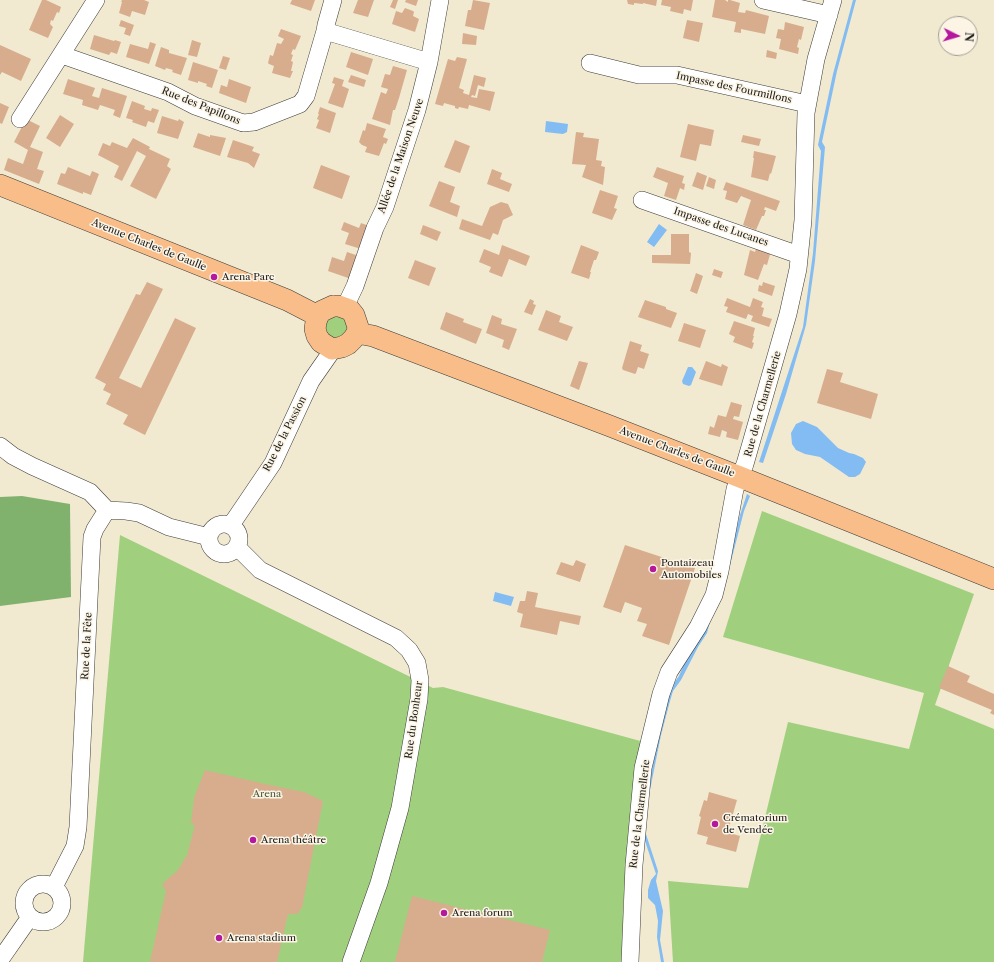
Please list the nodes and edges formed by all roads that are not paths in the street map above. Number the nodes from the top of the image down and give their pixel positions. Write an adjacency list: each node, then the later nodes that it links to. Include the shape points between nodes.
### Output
1 (96, 0): 7 (street)
2 (333, 0): 6 (street, Rue des Papillons)
3 (440, 0): 8 (street, Allée de la Maison Neuve)
4 (763, 0): 5 (street)
5 (831, 8): 10 (street, Rue de la Charmellerie, via 816,59)
6 (325, 31): 7 (street, Rue des Papillons, via 306,96 300,104 254,122 243,123 195,106 168,92); 8 (street)
7 (62, 55): 11 (street)
8 (429, 62): 15 (street, Allée de la Maison Neuve, via 422,94 385,207 374,228 355,286)
9 (590, 63): 10 (street, Impasse des Fourmillons, via 639,75 677,74)
10 (807, 104): 14 (street, Rue de la Charmellerie, via 803,220)
11 (20, 119)
12 (0, 185): 16 (main road, Avenue Charles de Gaulle, via 274,295)
13 (642, 200): 14 (street, Impasse des Lucanes)
14 (799, 254): 20 (street, Rue de la Charmellerie, via 788,314)
15 (344, 307): 16 (main road, via 333,306); 17 (main road, via 354,315)
16 (318, 316): 18 (main road, via 315,330)
17 (357, 333): 18 (main road, via 342,347); 20 (main road, Avenue Charles de Gaulle, via 373,336)
18 (327, 344): 22 (street, Rue de la Passion, via 273,463)
19 (0, 446): 21 (street, via 32,466 90,492)
20 (740, 477): 25 (main road, Avenue Charles de Gaulle); 30 (street, Rue de la Charmellerie, via 735,489 714,595 698,627 669,672 661,694 644,768 634,865)
21 (108, 510): 23 (street, via 139,513 169,527); 26 (street, Rue de la Fête, via 92,537 78,827 75,846)
22 (231, 525): 23 (street, via 216,526); 24 (street, via 240,537)
23 (209, 537): 24 (street, via 212,548 220,554 229,554)
24 (237, 547): 29 (street, Rue du Bonheur, via 260,570 396,638 409,650 417,663 420,680 419,699 400,808 379,883)
25 (994, 579)
26 (54, 887): 27 (street, via 42,884 31,889 25,900); 27 (street, via 62,897 62,910 58,915 48,922 36,921)
27 (30, 917): 28 (street)
28 (0, 960)
29 (351, 962)
30 (630, 962)

